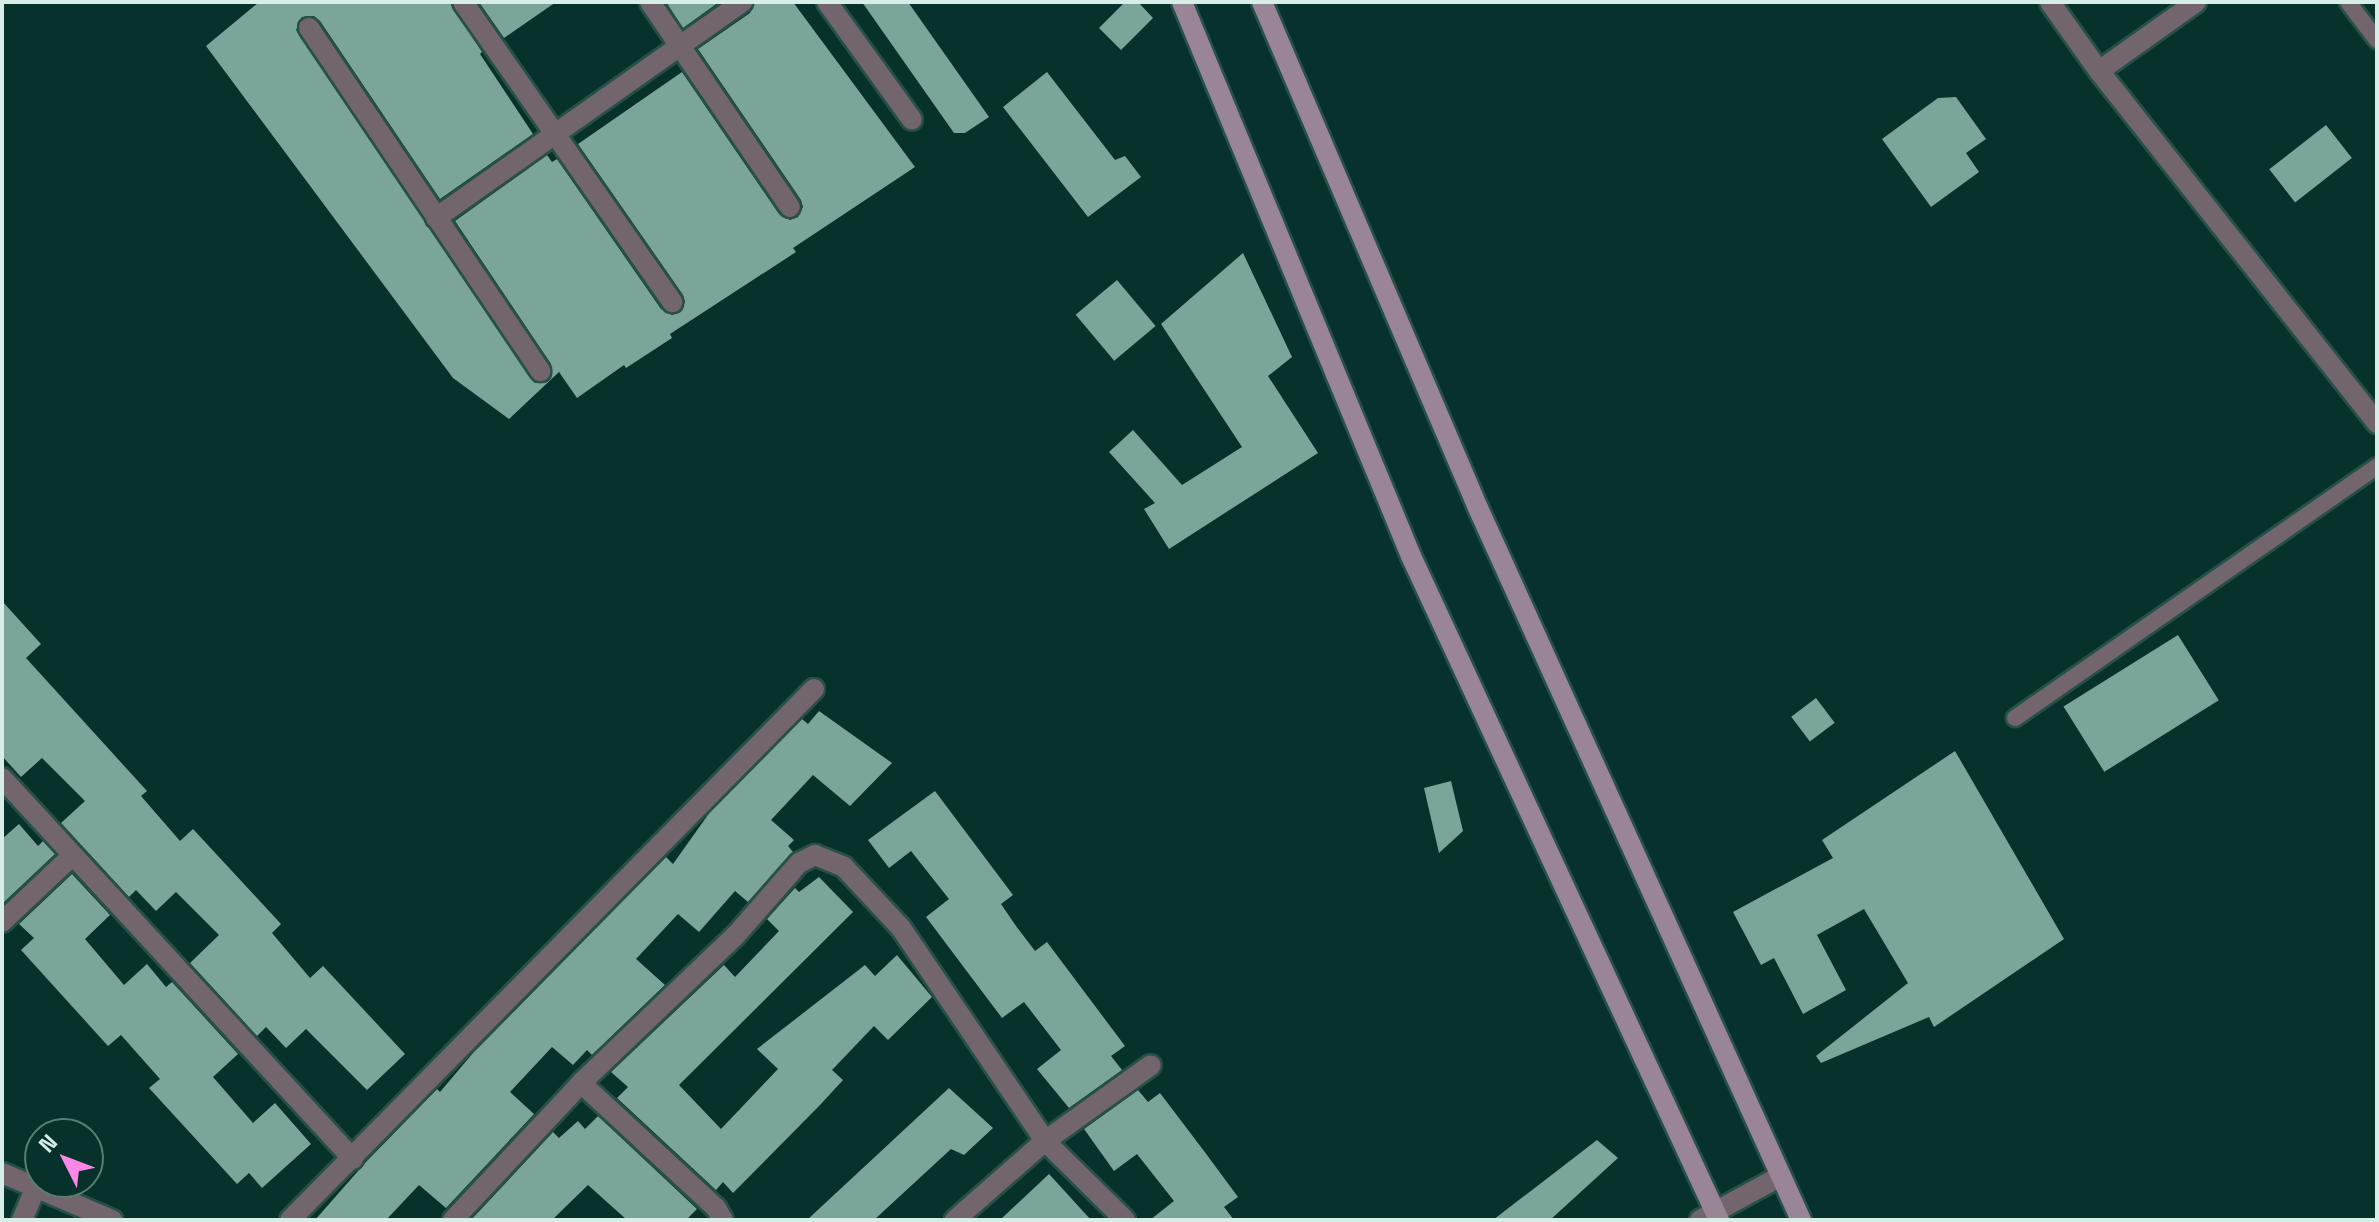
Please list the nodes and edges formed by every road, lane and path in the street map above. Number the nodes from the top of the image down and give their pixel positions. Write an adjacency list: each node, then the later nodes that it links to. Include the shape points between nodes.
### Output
1 (463, 2): 15 (street)
2 (650, 2): 12 (street)
3 (742, 2): 12 (street)
4 (827, 2): 14 (street)
5 (1182, 2): 36 (street, via 1411,556)
6 (1262, 2): 32 (street, via 1478,508)
7 (2050, 2): 13 (street)
8 (2196, 2): 13 (street)
9 (2348, 2): 11 (lane)
10 (309, 28): 17 (street)
11 (2377, 40)
12 (681, 48): 15 (street); 16 (street)
13 (2099, 71): 20 (street)
14 (912, 120)
15 (555, 133): 17 (street); 18 (street)
16 (790, 207)
17 (436, 218): 19 (street)
18 (672, 302)
19 (540, 371)
20 (2377, 423)
21 (2377, 466): 23 (lane)
22 (814, 689): 30 (street)
23 (2015, 718)
24 (2, 778): 25 (street)
25 (71, 857): 26 (street); 30 (street)
26 (2, 922)
27 (1151, 1065): 29 (street)
28 (581, 1083): 29 (street, via 736,935 799,863 815,855 844,867 901,928); 40 (street); 41 (street)
29 (1045, 1141): 42 (street); 43 (street)
30 (353, 1159): 39 (street)
31 (2, 1173): 33 (street)
32 (1781, 1176): 36 (street); 44 (street)
33 (24, 1184)
34 (31, 1198): 37 (street)
35 (57, 1198): 38 (street)
36 (1711, 1217)
37 (22, 1220)
38 (112, 1220)
39 (290, 1220)
40 (453, 1220)
41 (723, 1220)
42 (955, 1220)
43 (1125, 1220)
44 (1801, 1220)

